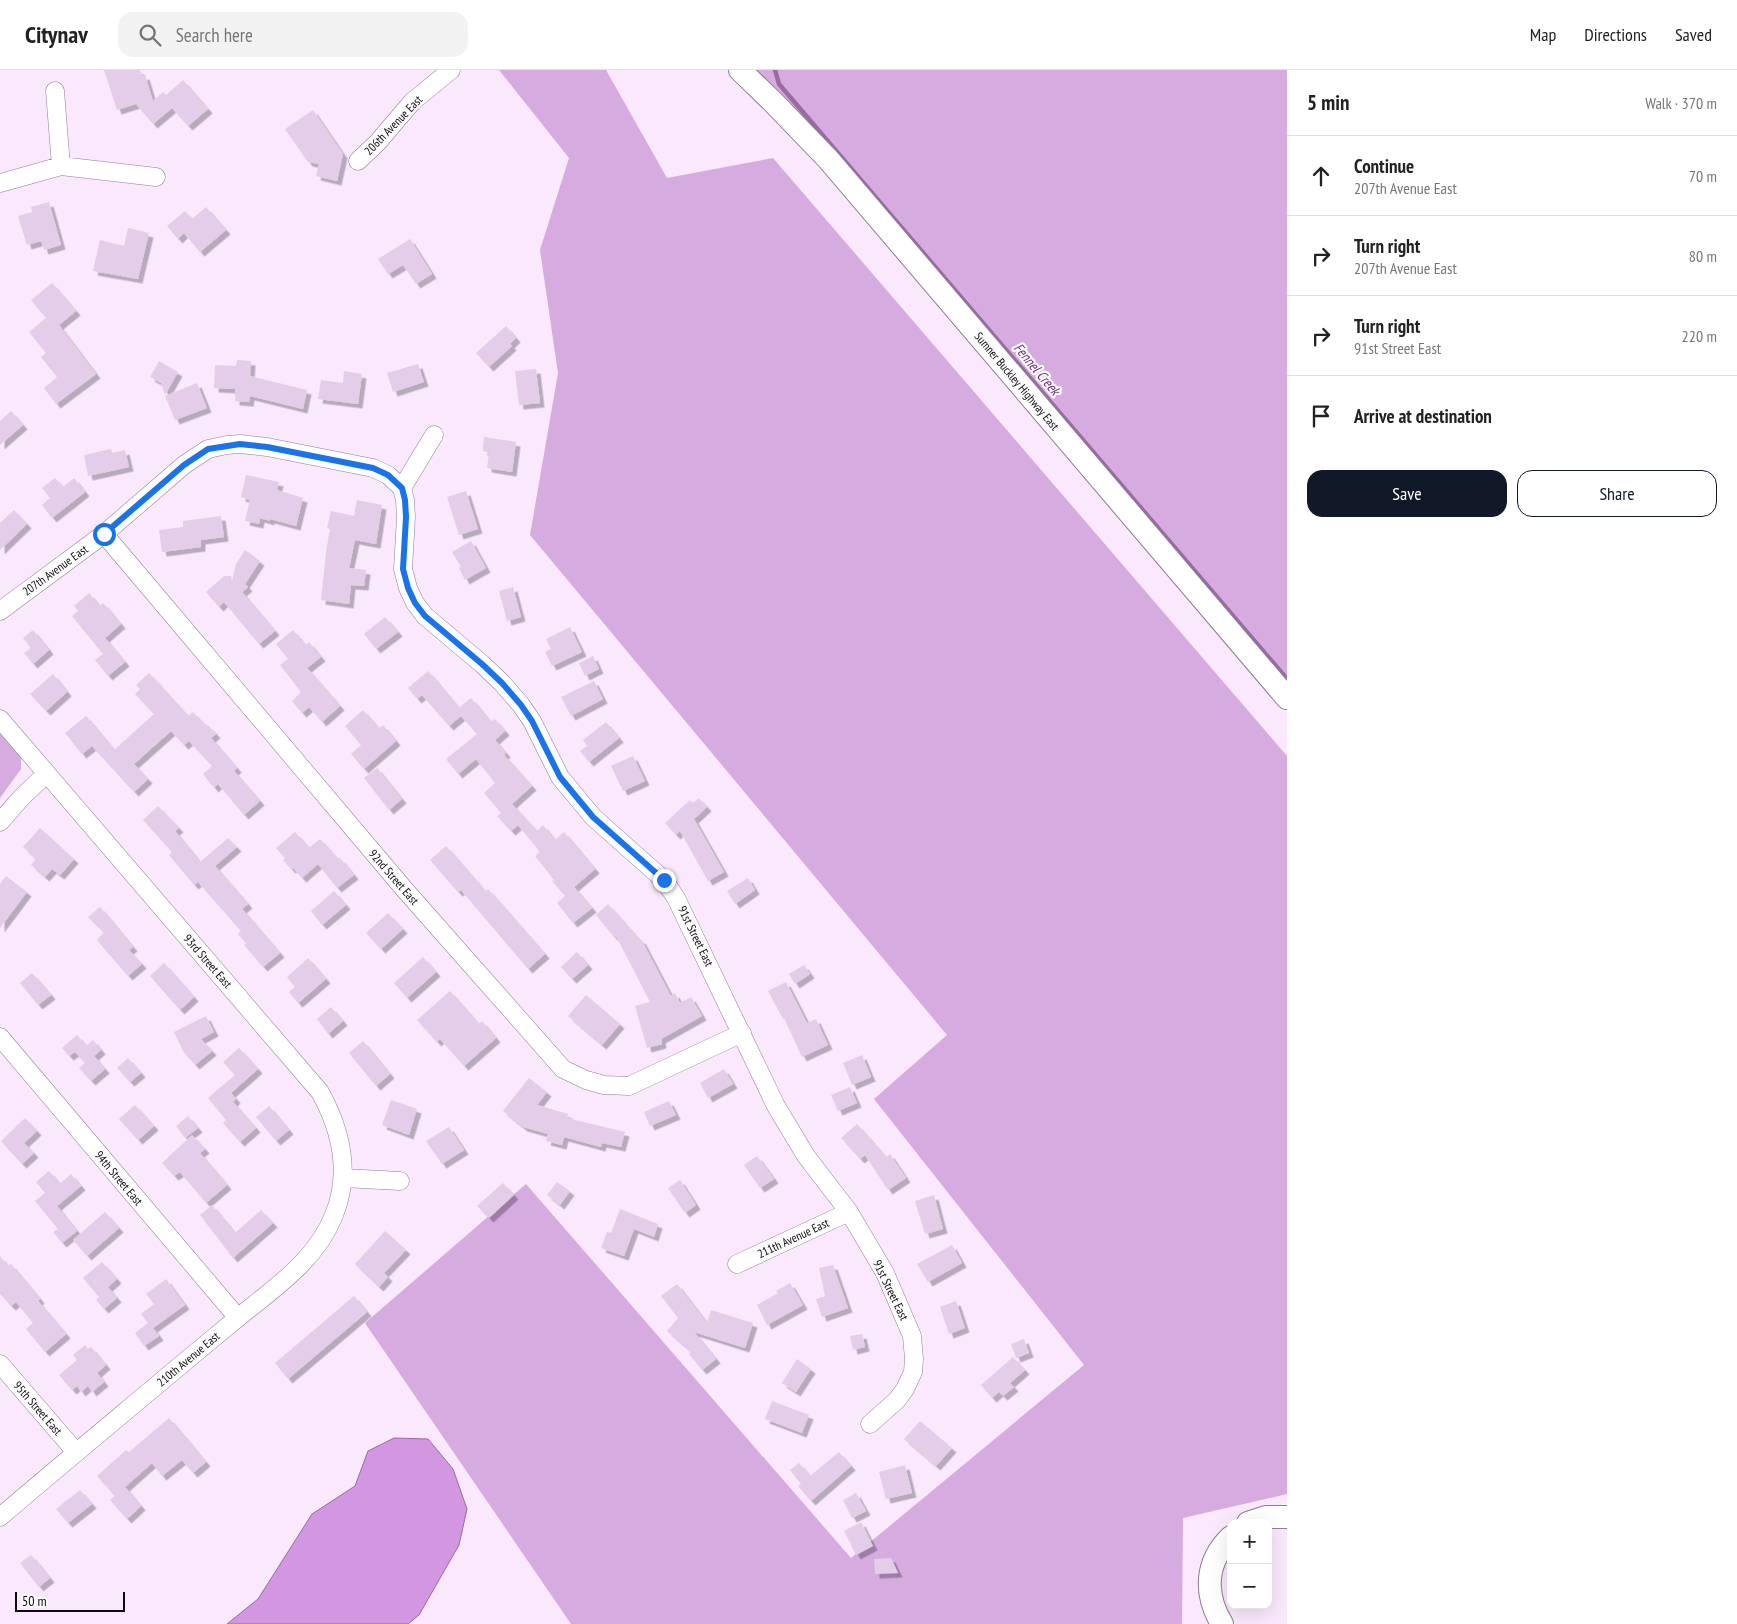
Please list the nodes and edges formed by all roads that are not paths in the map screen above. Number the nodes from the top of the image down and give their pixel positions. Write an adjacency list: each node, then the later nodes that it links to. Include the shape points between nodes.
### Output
1 (451, 70): 4 (street, 206th Avenue East, via 412,102)
2 (740, 70): 12 (street, Sumner Buckley Highway East, via 828,159)
3 (54, 91): 5 (street)
4 (358, 161)
5 (60, 166): 6 (street); 7 (street)
6 (156, 178)
7 (0, 183)
8 (434, 435): 9 (street)
9 (402, 488): 10 (street, 207th Avenue East, via 388,475 373,468 267,447 227,445 208,449 184,465); 16 (street, 91st Street East, via 406,517 403,569 415,603 425,616 508,690 532,721 565,784 593,817 664,880 676,898)
10 (104, 534): 11 (street, 207th Avenue East); 16 (street, 92nd Street East, via 404,890 563,1070 586,1080 629,1086)
11 (0, 611)
12 (1287, 698)
13 (0, 719): 14 (street, 93rd Street East)
14 (46, 774): 15 (street); 18 (street, 93rd Street East, via 320,1092 331,1111)
15 (0, 822)
16 (742, 1033): 20 (street, 91st Street East, via 790,1130)
17 (0, 1037): 22 (street, 94th Street East)
18 (344, 1178): 19 (street); 22 (street, 210th Avenue East, via 328,1229 306,1260)
19 (400, 1181)
20 (850, 1212): 21 (street, 211th Avenue East); 24 (street, 91st Street East, via 885,1273 912,1336 913,1372 905,1389)
21 (737, 1264)
22 (238, 1318): 25 (street, 210th Avenue East)
23 (0, 1364): 25 (street, 95th Street East)
24 (870, 1424)
25 (76, 1452): 26 (street, 210th Avenue East)
26 (0, 1517)
27 (1287, 1517): 28 (street)
28 (1260, 1519)
29 (1227, 1540): 30 (street, via 1216,1556 1209,1591)
30 (1222, 1624)

